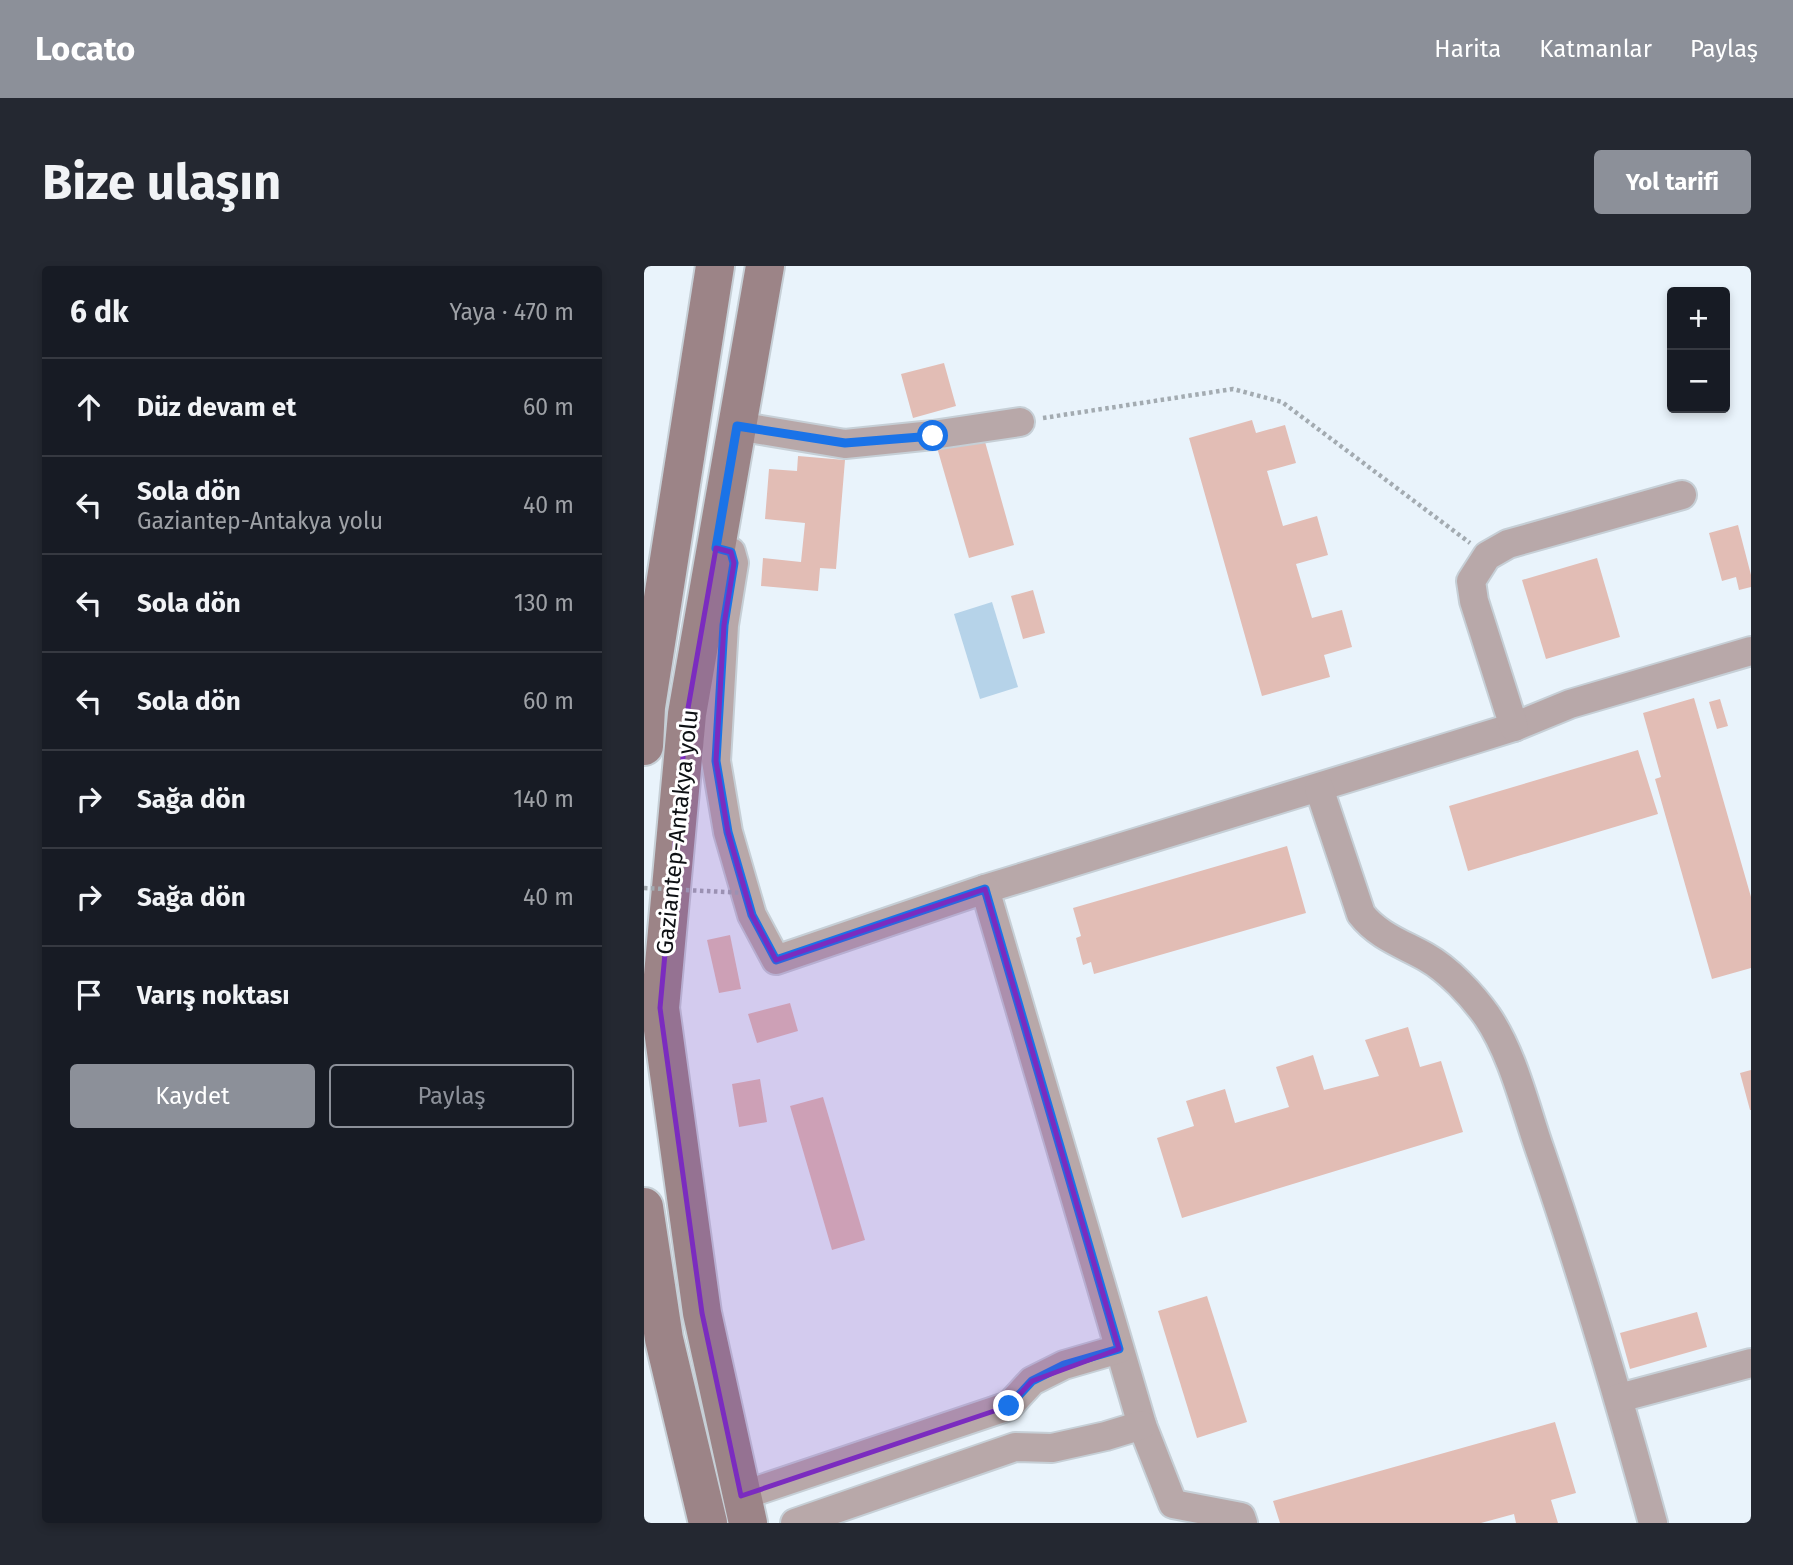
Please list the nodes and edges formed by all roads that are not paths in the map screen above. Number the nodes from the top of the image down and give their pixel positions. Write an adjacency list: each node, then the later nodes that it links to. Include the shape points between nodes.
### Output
1 (715, 266): 9 (main road, Gaziantep-Antakya yolu, via 646,707)
2 (765, 266): 4 (main road, Gaziantep-Antakya yolu)
3 (1020, 422): 4 (street, via 933,436 845,443)
4 (737, 426): 6 (main road, Gaziantep-Antakya yolu)
5 (1682, 495): 8 (street, via 1508,544 1487,556 1471,581 1474,601)
6 (716, 548): 11 (street, via 731,552 734,563 724,625 716,761 728,832 752,915 776,960); 17 (main road, Gaziantep-Antakya yolu, via 687,713 660,1008 702,1313)
7 (1751, 652): 8 (street, via 1570,704)
8 (1514, 727): 10 (street)
9 (644, 746)
10 (1319, 788): 11 (street); 15 (street, via 1362,914 1371,927 1429,959 1456,981 1486,1014 1503,1043)
11 (985, 889): 13 (street)
12 (644, 1207): 18 (main road, via 664,1339)
13 (1119, 1349): 16 (street); 17 (street, via 1064,1365 1032,1381 1009,1406)
14 (1751, 1363): 15 (street)
15 (1619, 1398): 21 (street)
16 (1142, 1425): 19 (street, via 1052,1448 1014,1447); 20 (street, via 1172,1504 1241,1517)
17 (744, 1509)
18 (708, 1523)
19 (795, 1523)
20 (1243, 1523)
21 (1653, 1523)

